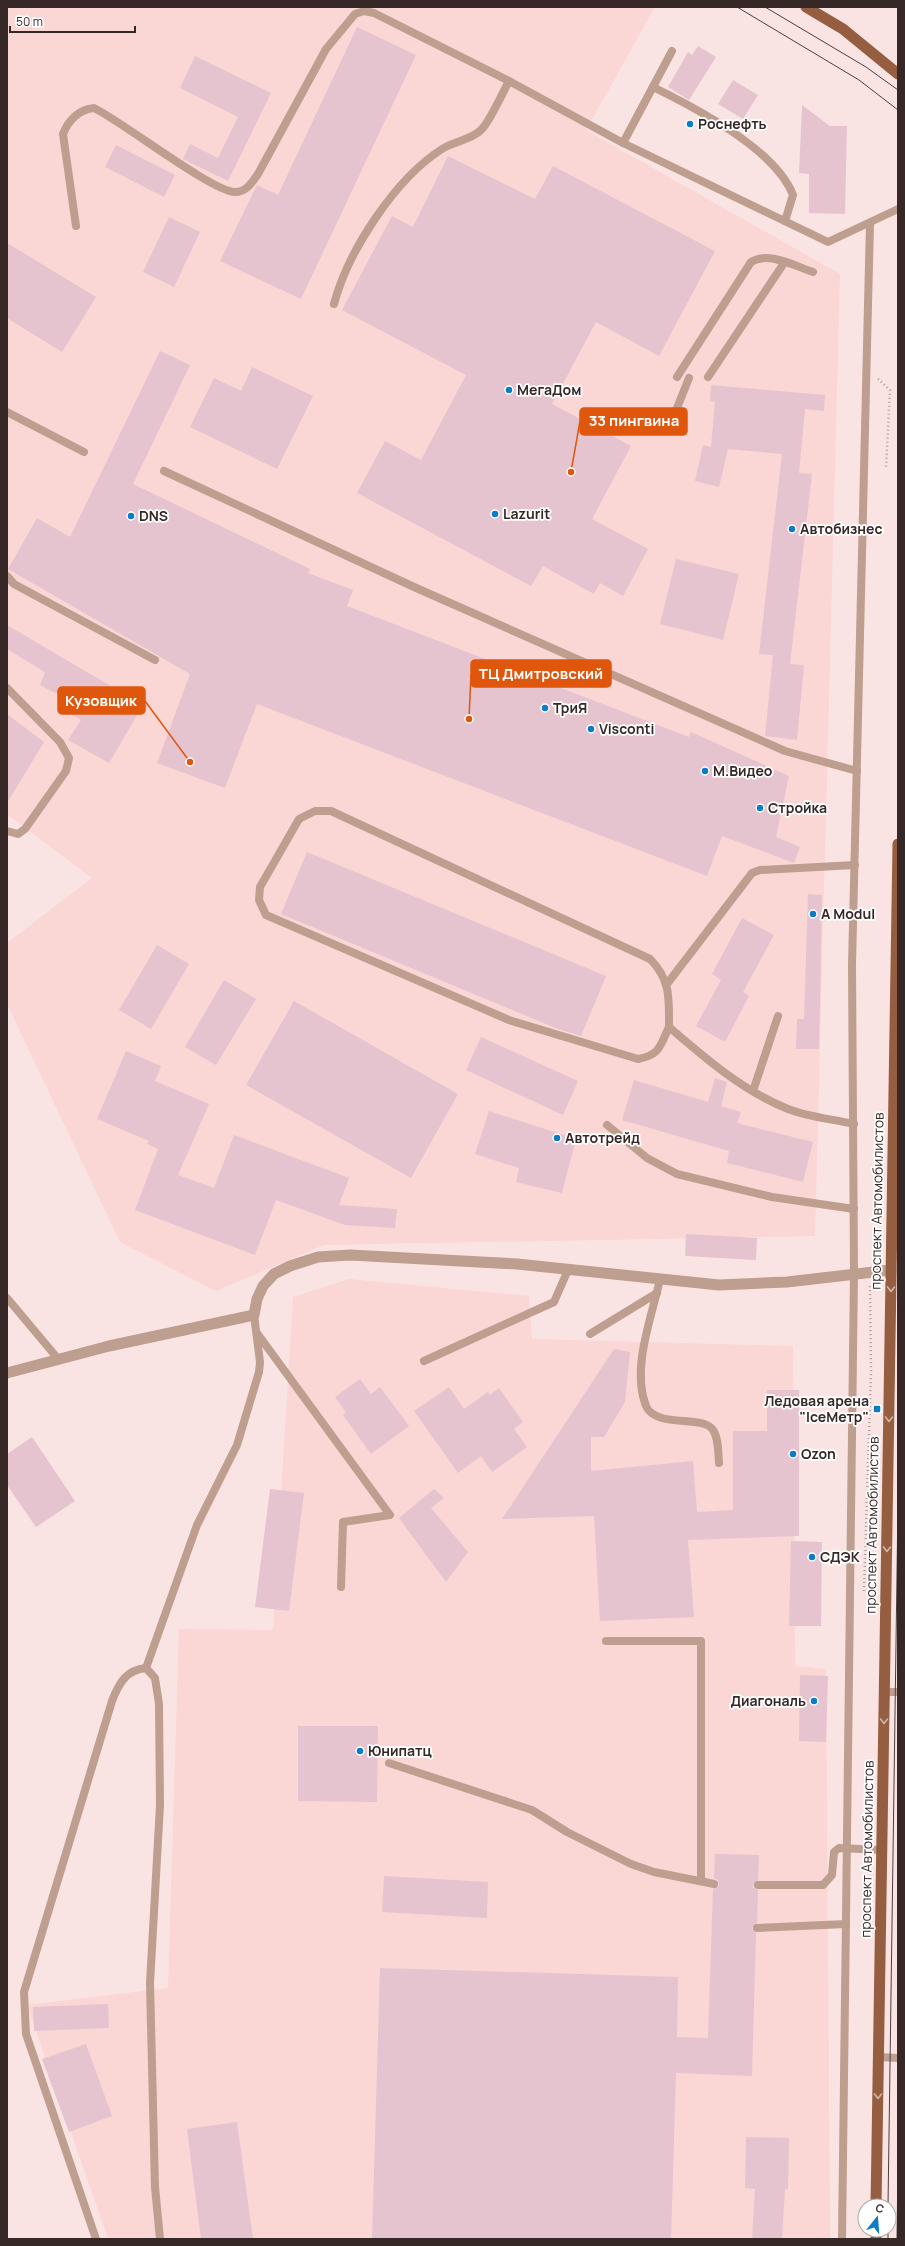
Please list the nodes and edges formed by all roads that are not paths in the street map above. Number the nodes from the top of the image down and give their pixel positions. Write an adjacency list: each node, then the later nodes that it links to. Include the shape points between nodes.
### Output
1 (806, 7): 3 (main road, via 842,29)
2 (672, 51): 5 (lane)
3 (898, 74)
4 (509, 81): 6 (lane); 10 (lane, via 374,13 364,11 355,14 326,49 258,174 251,185 242,191 234,192 210,182 94,108 88,108 73,117 63,134); 13 (lane, via 482,129 442,149 400,187 376,218 348,264)
5 (653, 87): 6 (lane); 8 (lane, via 699,110 739,137 773,166 786,181 793,195)
6 (622, 143): 8 (lane)
7 (898, 209): 9 (lane)
8 (786, 221): 9 (lane, via 828,242)
9 (870, 223): 24 (lane)
10 (76, 226)
11 (784, 263): 12 (lane); 14 (lane, via 767,257 758,257 751,262); 16 (lane)
12 (813, 272)
13 (334, 304)
14 (677, 376)
15 (689, 378): 18 (lane)
16 (708, 378)
17 (7, 412): 19 (lane)
18 (670, 428)
19 (84, 452)
20 (164, 470): 24 (lane, via 414,588 785,751)
21 (7, 576): 22 (lane, via 14,584)
22 (155, 660)
23 (7, 688): 25 (lane, via 60,742 69,758 66,771 25,829 18,834)
24 (857, 771): 27 (lane)
25 (7, 830)
26 (898, 844): 36 (main road, проспект Автомобилистов)
27 (855, 865): 28 (lane, via 760,870 752,873); 33 (lane, via 852,965)
28 (667, 984): 30 (lane); 30 (lane, via 660,970 650,959 331,811 315,811 299,820 260,887 259,900 266,915 509,1020 638,1059 651,1056 659,1049)
29 (778, 1016): 31 (lane)
30 (669, 1027): 31 (lane, via 718,1068)
31 (753, 1091): 33 (lane, via 789,1109)
32 (607, 1124): 34 (lane, via 647,1158 677,1174 772,1197)
33 (854, 1124): 34 (lane)
34 (854, 1209): 37 (lane)
35 (568, 1270): 38 (street); 41 (street, via 517,1264 350,1255 318,1257 274,1274 263,1286); 45 (lane, via 554,1302)
36 (891, 1270): 37 (street); 51 (main road, проспект Автомобилистов, one-way to 51)
37 (854, 1273): 38 (street, via 787,1282 718,1285); 54 (lane)
38 (660, 1279): 39 (lane)
39 (657, 1293): 43 (lane); 47 (lane, via 646,1332 642,1370 642,1391 647,1408 656,1415 670,1420 706,1424 712,1428 716,1437)
40 (7, 1298): 44 (lane)
41 (254, 1315): 42 (lane); 44 (street, via 109,1346)
42 (256, 1332): 48 (lane, via 390,1515 343,1522); 50 (lane, via 259,1372 237,1445 197,1526)
43 (590, 1334)
44 (59, 1360): 46 (street)
45 (424, 1361)
46 (7, 1374)
47 (719, 1463)
48 (341, 1586)
49 (606, 1641): 56 (lane, via 701,1641)
50 (146, 1668): 64 (lane, via 135,1669 126,1676 118,1686 112,1701 24,1992 26,2034); 65 (lane, via 155,1678 159,1704 160,1805 150,1983 155,2187)
51 (884, 1692): 52 (lane); 55 (main road, проспект Автомобилистов, one-way to 55)
52 (898, 1692)
53 (389, 1763): 56 (lane, via 532,1810 567,1832 631,1864 654,1872)
54 (847, 1848): 55 (lane); 58 (lane, via 839,1848 834,1852 832,1875 823,1885); 59 (lane)
55 (882, 1850): 61 (main road, проспект Автомобилистов)
56 (701, 1881): 57 (lane)
57 (714, 1884)
58 (758, 1886)
59 (846, 1924): 60 (lane); 66 (lane)
60 (756, 1928)
61 (879, 2057): 62 (lane); 63 (main road, проспект Автомобилистов, one-way to 63)
62 (898, 2058)
63 (876, 2198)
64 (96, 2239)
65 (160, 2239)
66 (842, 2239)

